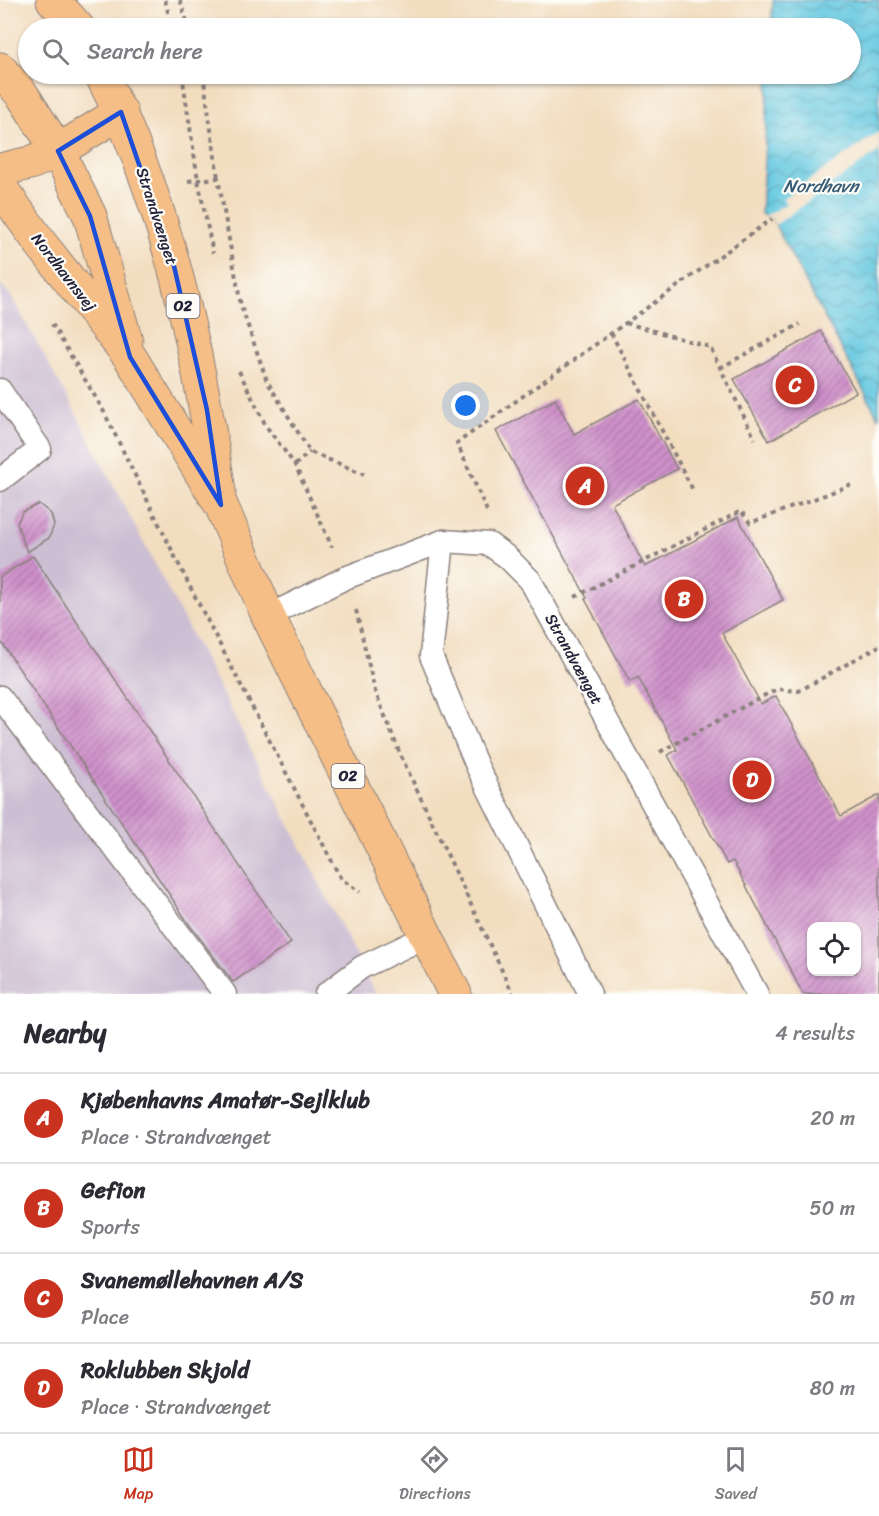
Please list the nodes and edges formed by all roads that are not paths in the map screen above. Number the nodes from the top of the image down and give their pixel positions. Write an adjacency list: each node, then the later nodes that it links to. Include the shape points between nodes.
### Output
1 (53, 0): 2 (main road)
2 (73, 18)
3 (0, 69): 6 (main road, via 23,96)
4 (106, 84): 5 (main road, Strandvænget / O2)
5 (121, 112): 6 (main road); 12 (main road, Strandvænget / O2, via 151,188 174,266 207,410)
6 (58, 151): 7 (main road); 9 (main road, via 90,216)
7 (0, 170)
8 (0, 187): 9 (main road, Nordhavnsvej / O2)
9 (130, 357): 12 (main road, Strandvænget / O2)
10 (0, 390): 11 (lane, via 40,449)
11 (0, 480)
12 (221, 506): 14 (main road, Strandvænget / O2)
13 (443, 541): 14 (lane, Strandvænget, via 345,578); 20 (lane, via 430,656 477,766); 21 (lane, Strandvænget, via 489,544 530,580)
14 (268, 616): 16 (main road, Strandvænget / O2)
15 (0, 697): 17 (lane)
16 (428, 936): 18 (lane, via 362,967); 19 (main road, Strandvænget / O2)
17 (225, 994)
18 (326, 994)
19 (455, 994)
20 (590, 994)
21 (757, 994)

